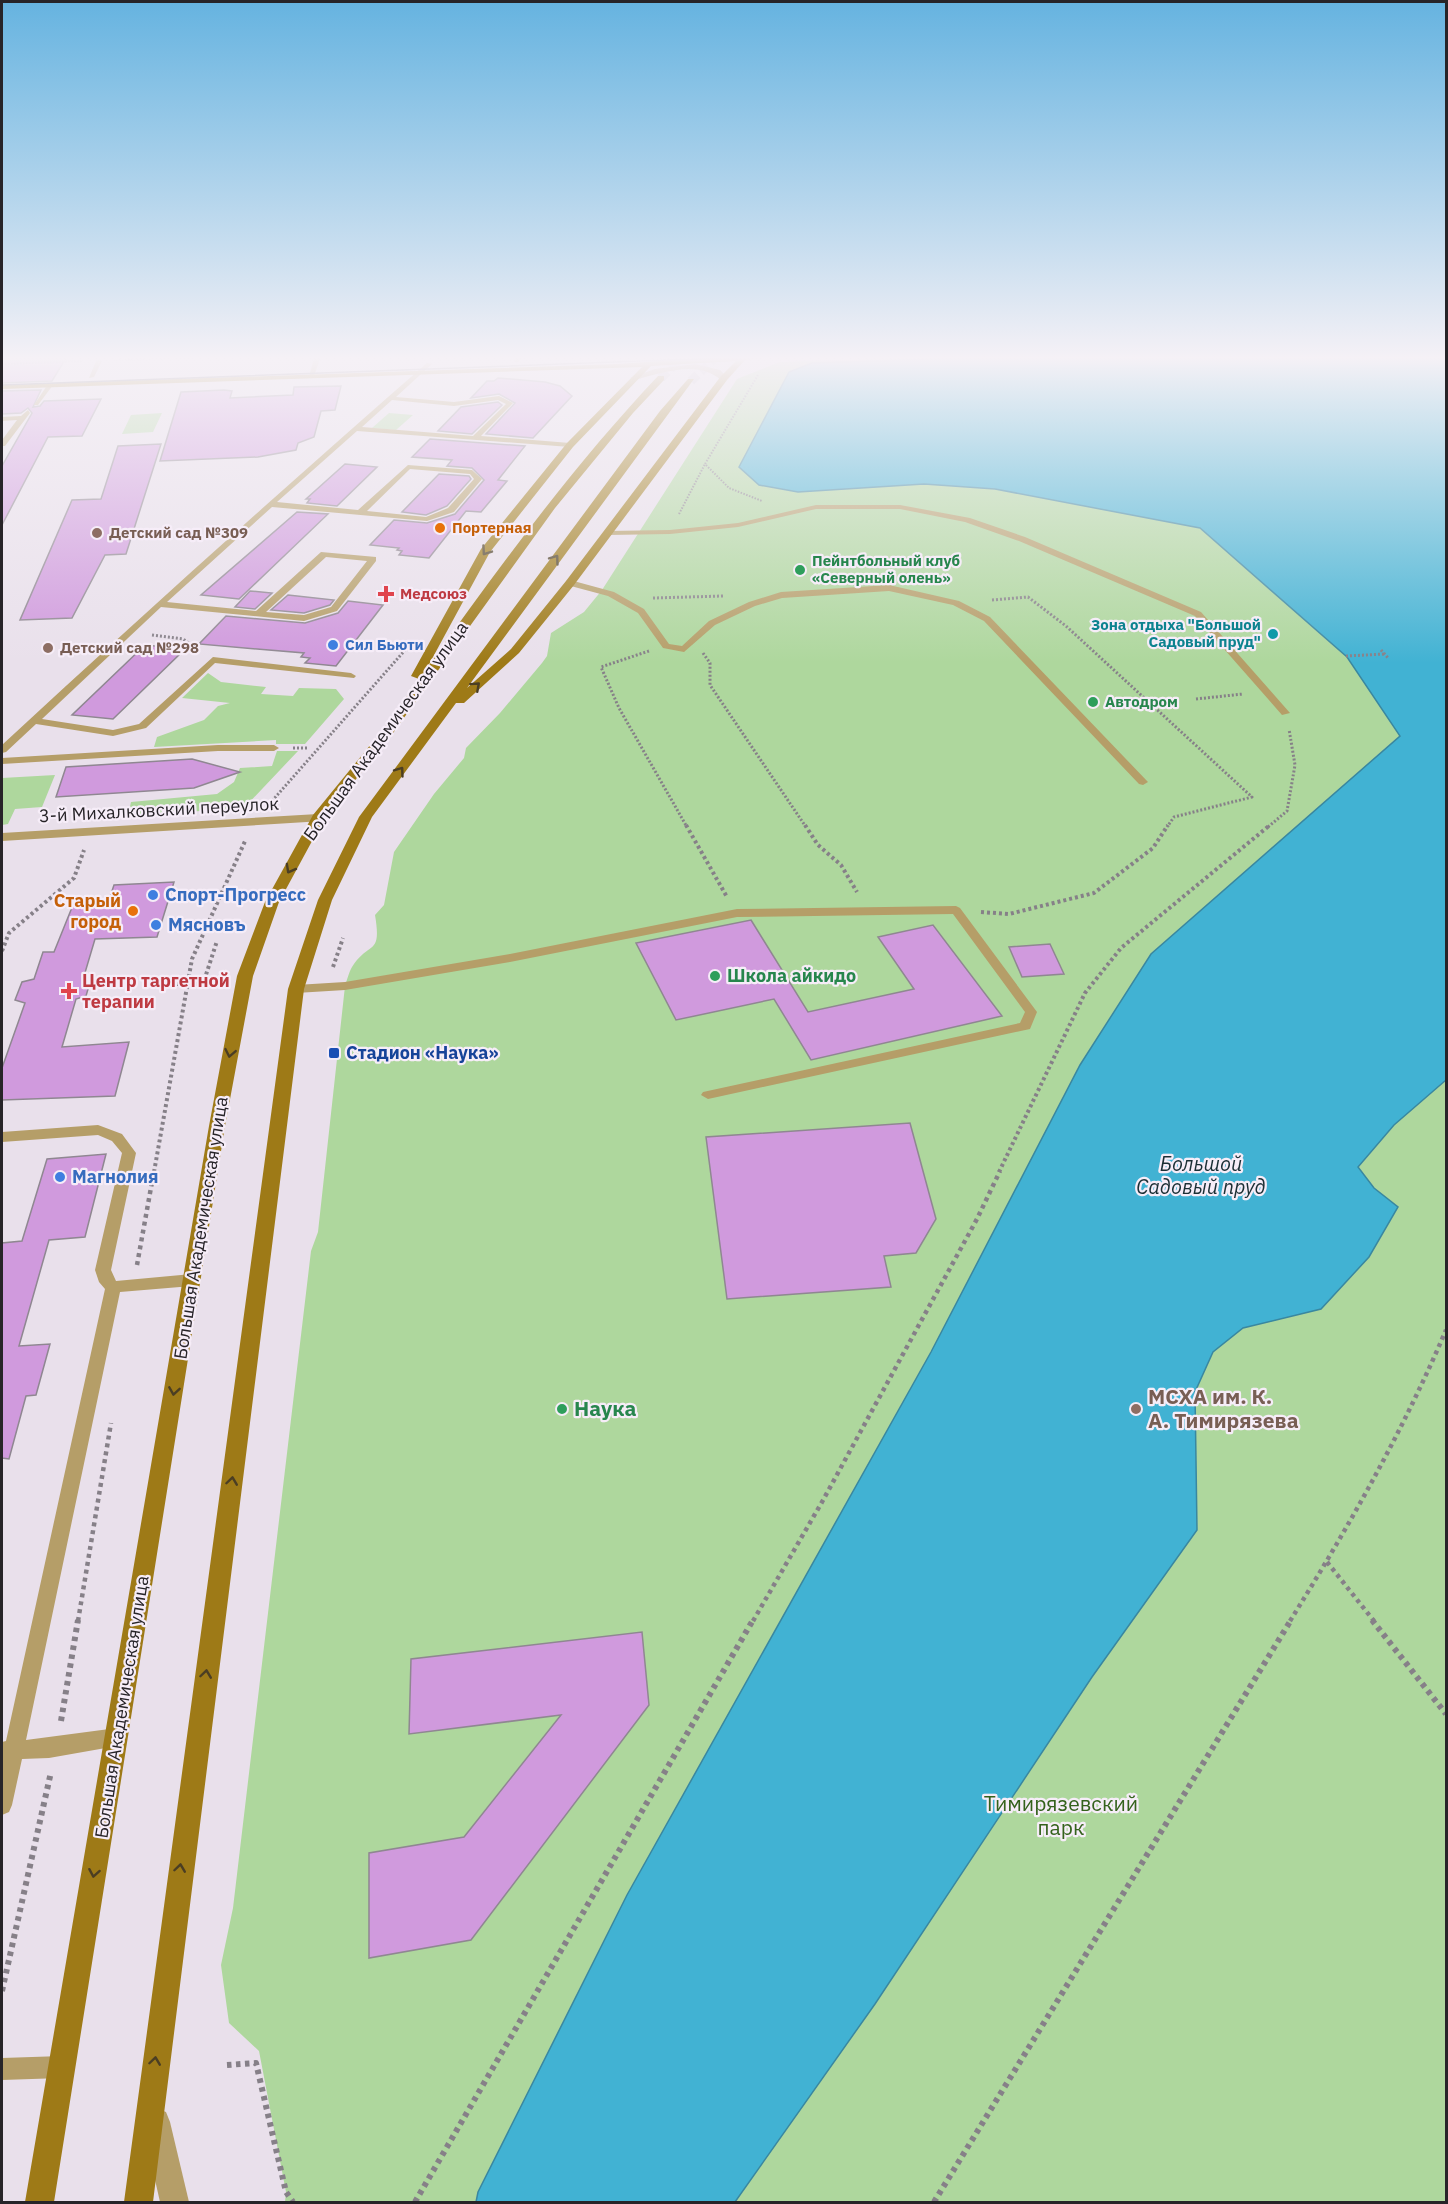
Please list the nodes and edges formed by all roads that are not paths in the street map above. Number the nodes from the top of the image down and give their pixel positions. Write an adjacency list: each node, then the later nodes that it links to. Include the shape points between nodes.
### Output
1 (322, 458): 6 (lane)
2 (560, 458): 16 (main road, one-way to 16, via 485,551)
3 (592, 458): 16 (main road, Большая Академическая улица, via 476,607)
4 (631, 458): 15 (main road, Большая Академическая улица, one-way to 4)
5 (664, 458): 8 (main road)
6 (270, 504): 7 (lane); 10 (lane)
7 (360, 513): 7 (lane, via 427,519 451,510 478,479 472,472 408,467)
8 (608, 533): 9 (main road); 13 (lane, via 738,525 816,507 900,507 967,520 1022,539 1198,614)
9 (570, 583): 15 (main road, one-way to 9, via 515,651); 20 (lane, via 611,594 641,611 666,646 684,649 712,623 781,595 889,588 956,603 987,619)
10 (159, 604): 11 (lane); 14 (lane)
11 (258, 614): 11 (lane, via 304,618 334,609 373,560 324,554)
12 (351, 676): 14 (lane, via 213,660 142,726 113,733)
13 (1285, 713)
14 (32, 720): 18 (lane)
15 (433, 725): 23 (main road, Большая Академическая улица, one-way to 15, via 325,900 366,818)
16 (390, 730): 21 (main road, Большая Академическая улица)
17 (274, 748): 19 (lane)
18 (2, 750)
19 (2, 761)
20 (1143, 782)
21 (318, 818): 22 (street, 3-й Михалковский переулок); 26 (main road, Большая Академическая улица, one-way to 26, via 272,902 245,976)
22 (2, 837)
23 (296, 989): 24 (lane, via 345,986 510,958 737,913 956,910 1031,1012 1025,1026); 33 (main road, Большая Академическая улица, one-way to 23)
24 (708, 1095)
25 (2, 1137): 27 (lane, via 98,1130 113,1133 124,1141 129,1153 103,1270)
26 (192, 1280): 27 (lane); 28 (main road, Большая Академическая улица, one-way to 28)
27 (113, 1287): 29 (lane)
28 (117, 1737): 29 (lane); 31 (main road, Большая Академическая улица, one-way to 31)
29 (8, 1751): 30 (lane)
30 (2, 1805)
31 (62, 2067): 32 (lane); 34 (main road, Большая Академическая улица)
32 (2, 2069)
33 (150, 2096): 35 (main road, Большая Академическая улица); 36 (street)
34 (39, 2202)
35 (138, 2202)
36 (175, 2202)

